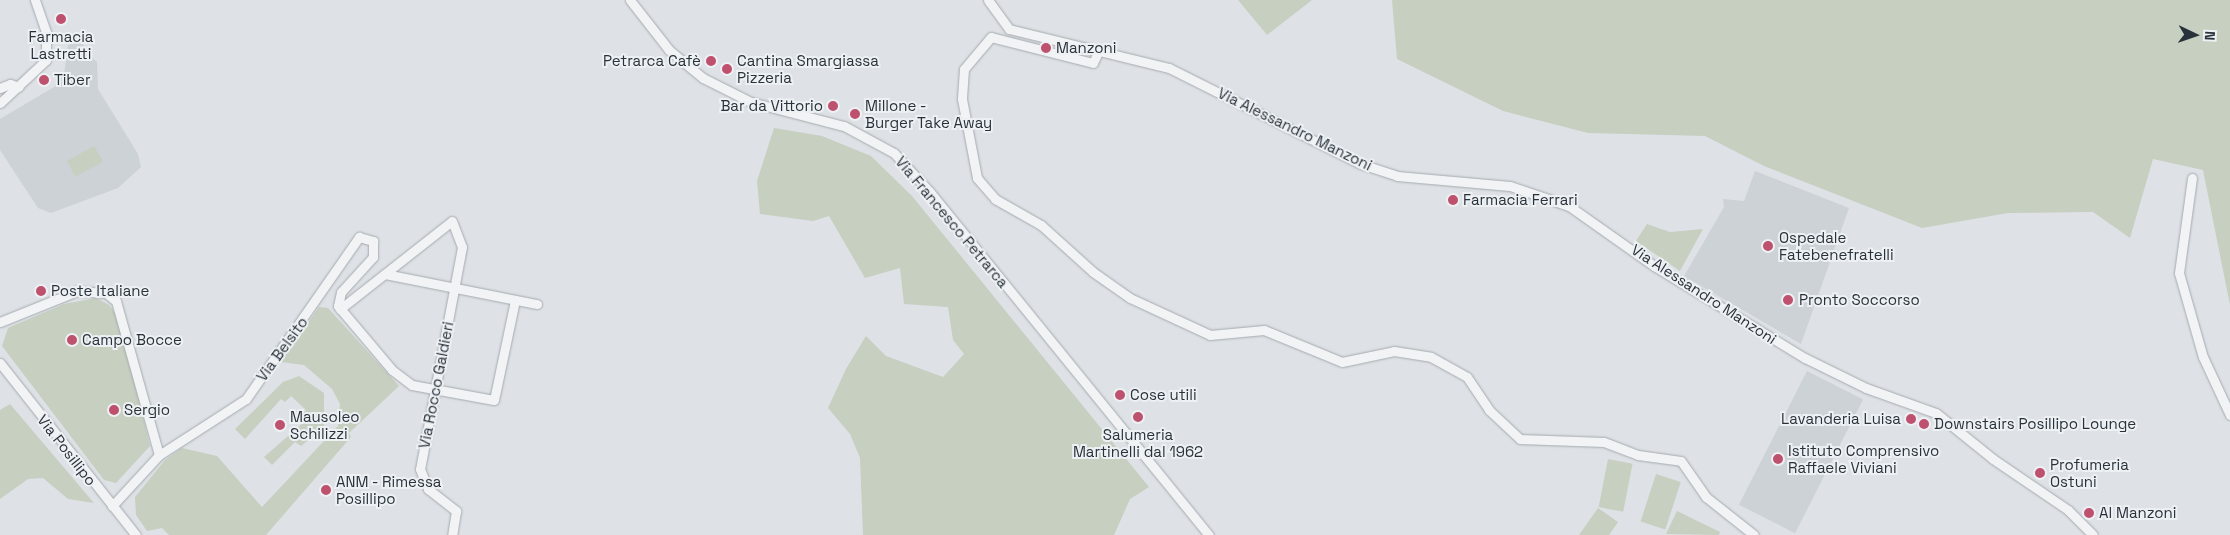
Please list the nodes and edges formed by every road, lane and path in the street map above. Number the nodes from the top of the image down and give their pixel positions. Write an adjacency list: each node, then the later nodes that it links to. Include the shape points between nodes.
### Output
1 (35, 0): 5 (street, via 46,32 46,60)
2 (630, 0): 22 (street, Via Francesco Petrarca, via 669,50 702,78 751,102 844,126 894,153 930,192)
3 (988, 0): 4 (street, Via Alessandro Manzoni, via 1009,29)
4 (1099, 50): 23 (street, via 1093,63 988,38 964,69 962,100 977,178 996,200 1041,225 1093,272 1130,298 1210,335 1264,330 1342,362 1394,351 1431,357 1467,377 1498,420 1520,439 1604,442 1638,455 1681,461 1706,497); 24 (street, Via Alessandro Manzoni, via 1169,68 1361,164 1397,176 1510,186 1569,206 1662,271 1805,358 1866,388 1936,413 1993,459 2068,510)
5 (19, 87): 6 (street, via 10,84); 7 (street)
6 (0, 88)
7 (0, 103)
8 (2192, 178): 17 (street, via 2180,274 2203,357)
9 (384, 274): 10 (street); 10 (street, Via Rocco Galdieri, via 452,221 462,242); 13 (street)
10 (455, 288): 11 (street); 16 (street, Via Rocco Galdieri)
11 (516, 300): 12 (street); 16 (street, via 494,400)
12 (537, 304)
13 (340, 309): 16 (street, via 400,378); 18 (street, Via Belsito, via 341,292 373,256 375,245 370,237 355,241 246,399)
14 (0, 322): 18 (street, via 77,291 106,293 116,300)
15 (0, 363): 19 (street, Via Posillipo)
16 (435, 390): 21 (street, Via Rocco Galdieri, via 420,469 428,489 456,511)
17 (2230, 415)
18 (159, 454): 19 (street, Via Belsito)
19 (112, 506): 20 (street, Via Posillipo)
20 (136, 535)
21 (452, 535)
22 (1209, 535)
23 (1754, 535)
24 (2093, 535)

